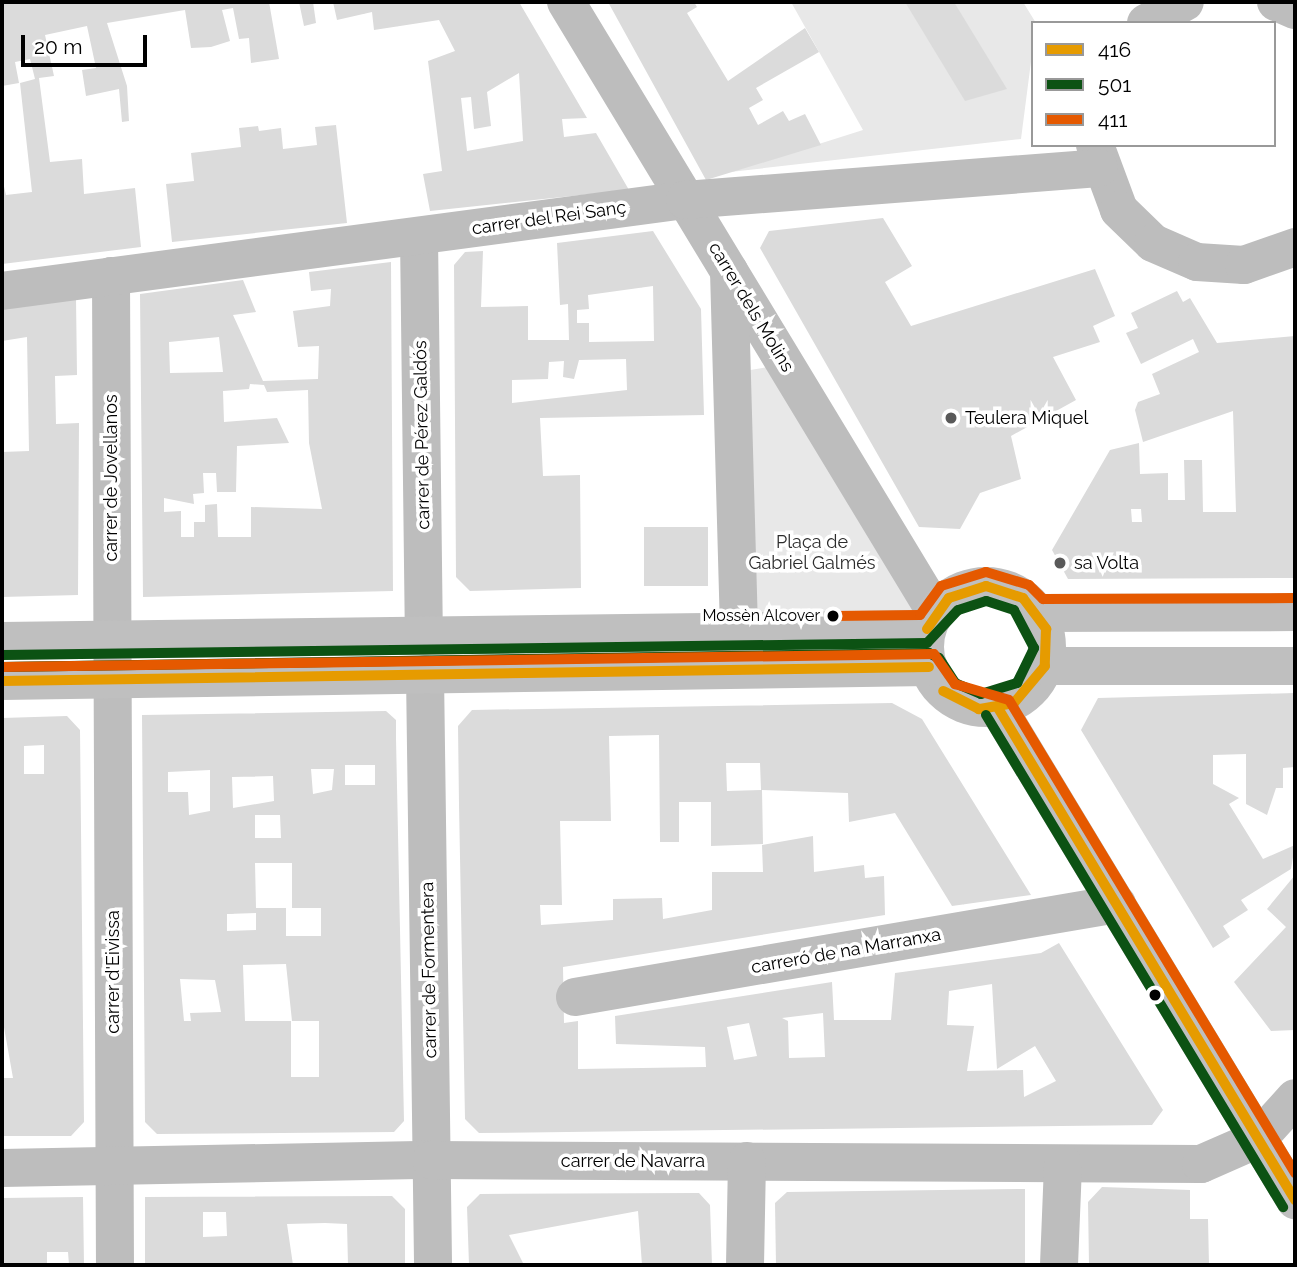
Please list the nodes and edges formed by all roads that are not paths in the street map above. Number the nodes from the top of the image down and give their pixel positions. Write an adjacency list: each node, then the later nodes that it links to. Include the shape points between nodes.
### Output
1 (566, 2): 7 (street, carrer dels Molins)
2 (1136, 2): 4 (street)
3 (1185, 2): 5 (street)
4 (1133, 21)
5 (1150, 21)
6 (1097, 157): 7 (street, carrer del Rei Sanç); 9 (street, via 1119,211 1153,243 1197,262 1244,265)
7 (685, 200): 8 (street, carrer del Rei Sanç); 10 (street, carrer dels Molins)
8 (419, 236): 11 (street, carrer del Rei Sanç); 17 (street, carrer de Pérez Galdós)
9 (1295, 247)
10 (729, 269): 15 (street, carrer dels Molins); 16 (street)
11 (111, 276): 12 (street, carrer del Rei Sanç); 18 (street, carrer de Jovellanos)
12 (2, 290)
13 (1295, 612): 14 (main road)
14 (1037, 613): 15 (main road, via 1014,594 986,586 949,598); 20 (main road, via 1045,629)
15 (931, 621): 16 (main road); 22 (main road)
16 (739, 631): 17 (main road)
17 (424, 635): 18 (main road)
18 (111, 639): 19 (main road); 24 (street, carrer de Jovellanos)
19 (2, 641)
20 (1045, 666): 21 (main road); 26 (main road, via 1027,693)
21 (1295, 666)
22 (929, 667): 23 (main road); 26 (main road, via 945,694 961,703)
23 (425, 674): 24 (main road); 31 (street, carrer de Formentera)
24 (111, 679): 25 (main road); 34 (street, carrer d'Eivissa)
25 (2, 681)
26 (998, 708): 27 (main road)
27 (1117, 904): 28 (street, carreró de na Marranxa); 30 (main road)
28 (575, 998)
29 (1295, 1098): 30 (street)
30 (1258, 1139): 33 (street, carrer de Navarra, via 1201,1164); 36 (main road)
31 (431, 1160): 32 (street, carrer de Navarra); 34 (street, carrer de Navarra); 38 (street, carrer de Formentera)
32 (747, 1161): 33 (street, carrer de Navarra); 39 (street)
33 (1063, 1164): 40 (street)
34 (114, 1166): 35 (street, carrer de Navarra); 37 (street, carrer d'Eivissa)
35 (2, 1168)
36 (1295, 1200)
37 (115, 1265)
38 (433, 1265)
39 (745, 1265)
40 (1059, 1265)

